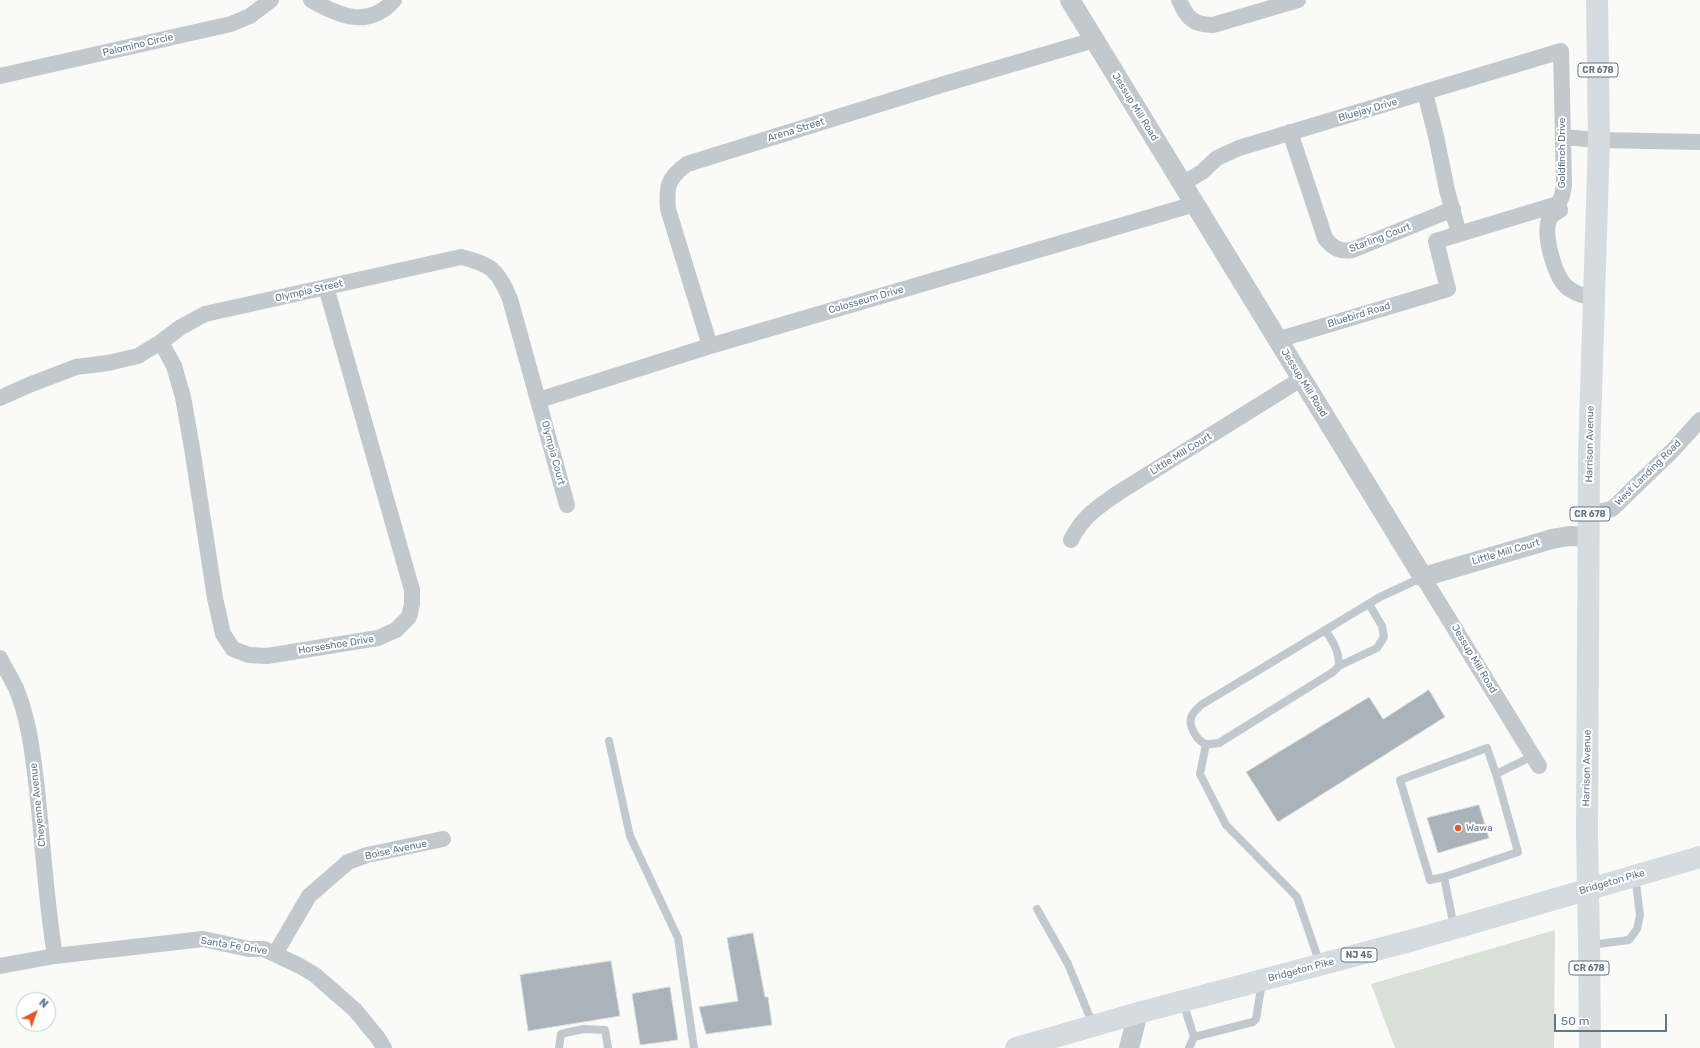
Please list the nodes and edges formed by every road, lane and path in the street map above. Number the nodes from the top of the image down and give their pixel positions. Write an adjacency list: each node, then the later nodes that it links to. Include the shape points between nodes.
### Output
1 (271, 0): 10 (street, Palomino Circle, via 250,16 231,24)
2 (311, 0): 3 (street, via 330,11 348,17 377,14)
3 (394, 0)
4 (1179, 0): 5 (street, via 1192,21 1204,25 1213,25)
5 (1298, 0)
6 (1597, 0): 14 (main road, Harrison Avenue / CR 678)
7 (1073, 1): 8 (street, Jessup Mill Road)
8 (1094, 40): 16 (street, Jessup Mill Road); 27 (street, Arena Street, via 687,164 674,174 666,193 668,210)
9 (1561, 51): 11 (street, Bluejay Drive); 13 (street, Goldfinch Drive)
10 (0, 76)
11 (1425, 93): 12 (street, Bluejay Drive); 19 (street)
12 (1290, 132): 16 (street, Bluejay Drive, via 1224,154); 20 (street, Starling Court, via 1326,238 1336,249 1352,250)
13 (1563, 137): 14 (street); 18 (street, Goldfinch Drive, via 1564,185)
14 (1599, 140): 15 (street); 24 (main road, Harrison Avenue / CR 678)
15 (1700, 142)
16 (1182, 184): 17 (street, Jessup Mill Road)
17 (1194, 204): 25 (street, Jessup Mill Road); 27 (street, Colosseum Drive)
18 (1558, 204): 21 (street); 24 (street, Goldfinch Drive, via 1560,210 1550,218 1547,236 1556,272 1564,284 1574,292)
19 (1453, 209): 20 (street, Starling Court); 21 (street)
20 (1427, 219): 22 (street)
21 (1459, 234): 22 (street)
22 (1436, 241): 25 (street, Bluebird Road, via 1448,289)
23 (326, 287): 26 (street, Olympia Street, via 205,314); 26 (street, Horseshoe Drive, via 412,590 409,617 396,630 378,638 267,656 249,655 233,649 223,634 215,598 183,397 174,366); 30 (street, Olympia Street, via 461,257 492,268 510,299)
24 (1593, 298): 33 (main road, Harrison Avenue / CR 678)
25 (1277, 340): 28 (street, Jessup Mill Road)
26 (161, 342): 29 (street, Olympia Street, via 138,356 108,363 76,366)
27 (710, 346): 30 (street, Colosseum Drive)
28 (1301, 379): 35 (street, Little Mill Court, via 1118,493 1080,524); 36 (street, Jessup Mill Road)
29 (0, 398)
30 (539, 400): 32 (street, Olympia Court)
31 (1700, 420): 33 (street, West Landing Road, via 1612,509)
32 (568, 505)
33 (1590, 513): 34 (main road, Harrison Avenue / CR 678)
34 (1589, 537): 36 (street, Little Mill Court, via 1568,536 1552,539); 49 (main road, Harrison Avenue / CR 678)
35 (1071, 540)
36 (1423, 577): 37 (lane); 43 (street, Jessup Mill Road)
37 (1368, 604): 38 (lane); 40 (lane, via 1382,626 1384,637 1377,648)
38 (1325, 630): 40 (lane, via 1337,647); 42 (lane, via 1195,710 1191,718 1191,727 1197,737)
39 (0, 658): 54 (street, Cheyenne Avenue, via 16,688 34,762 48,917)
40 (1339, 666): 42 (lane, via 1219,743)
41 (609, 741): 65 (lane, via 630,836 678,938)
42 (1206, 744): 55 (lane, via 1200,774 1226,825 1297,897)
43 (1536, 761): 44 (lane)
44 (1496, 774): 48 (lane, via 1518,852); 48 (lane, via 1487,748 1400,780 1430,880)
45 (443, 839): 53 (street, Boise Avenue, via 367,854 348,862 309,896)
46 (1700, 857): 47 (main road, Bridgeton Pike / NJ 45)
47 (1635, 875): 49 (main road, Bridgeton Pike / NJ 45); 52 (lane, via 1640,915 1637,929 1629,940)
48 (1444, 877): 51 (lane)
49 (1588, 888): 51 (main road, Bridgeton Pike / NJ 45); 52 (main road, CR 678)
50 (1037, 909): 60 (lane, via 1068,964)
51 (1455, 928): 55 (main road, Bridgeton Pike / NJ 45)
52 (1589, 945): 69 (main road, CR 678)
53 (275, 954): 54 (street, Santa Fe Drive, via 264,949 249,949 203,940); 62 (street, Santa Fe Drive, via 315,975 367,1024)
54 (55, 956): 56 (street, Santa Fe Drive)
55 (1320, 965): 57 (main road, Bridgeton Pike / NJ 45)
56 (0, 966)
57 (1263, 980): 58 (main road, Bridgeton Pike / NJ 45); 61 (lane, via 1256,1019 1253,1022)
58 (1183, 1002): 59 (main road, Bridgeton Pike / NJ 45); 61 (lane)
59 (1138, 1014): 60 (main road, Bridgeton Pike / NJ 45); 67 (street)
60 (1094, 1026): 66 (main road, Bridgeton Pike / NJ 45)
61 (1194, 1037): 68 (lane)
62 (384, 1048)
63 (559, 1048): 64 (lane, via 561,1034 583,1029 605,1030)
64 (608, 1048)
65 (694, 1048)
66 (1016, 1048)
67 (1129, 1048)
68 (1189, 1048)
69 (1590, 1048)

